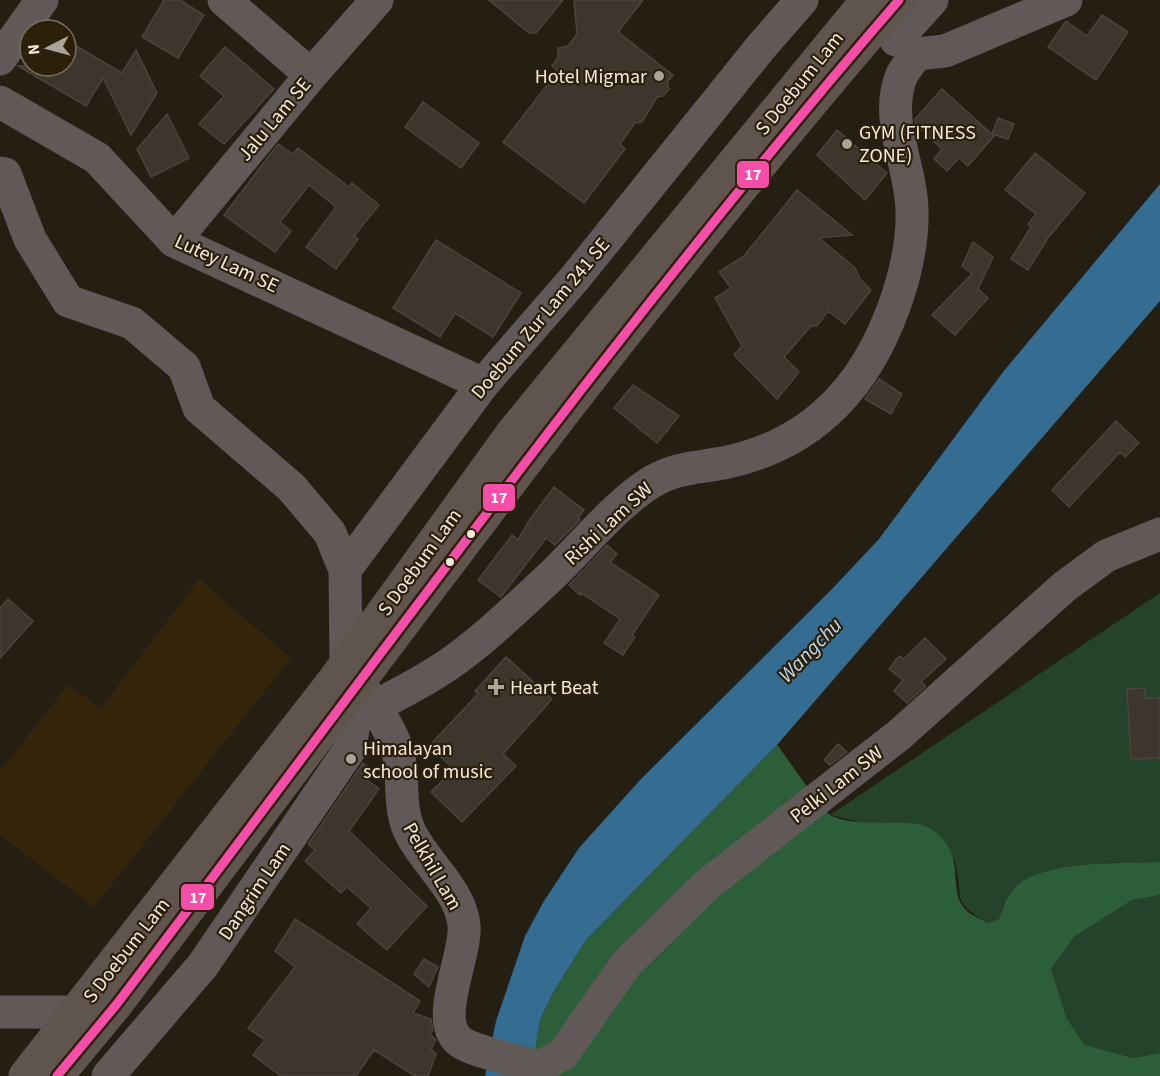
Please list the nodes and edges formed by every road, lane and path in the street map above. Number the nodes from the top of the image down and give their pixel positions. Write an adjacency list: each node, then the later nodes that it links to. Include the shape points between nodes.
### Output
1 (42, 0): 10 (street)
2 (224, 0): 11 (street)
3 (377, 0): 11 (street, Jalu Lam SE)
4 (802, 0): 15 (street, Doebum Zur Lam 241 SE, via 575,278)
5 (867, 0): 18 (highway, S Doebum Lam, via 512,434)
6 (899, 0): 9 (highway, S Doebum Lam)
7 (932, 0): 9 (street, Rishi Lam SW)
8 (1066, 0): 9 (street, via 945,51)
9 (894, 43): 18 (highway, S Doebum Lam, via 698,242 576,396); 18 (street, Rishi Lam SW, via 901,75 894,117 906,162 912,212 906,262 888,322 859,377 822,419 773,449 716,465 688,466 642,489 546,580 442,669)
10 (0, 58)
11 (310, 75): 14 (street, Jalu Lam SE)
12 (0, 102): 14 (street, Lutey Lam SE, via 97,159)
13 (0, 173): 17 (street, via 5,174 30,239 68,301 132,323 183,367 199,408 291,487 330,532)
14 (174, 241): 15 (street, Lutey Lam SE)
15 (483, 384): 17 (street, Doebum Zur Lam 241 SE)
16 (1160, 534): 21 (street, Pelki Lam SW, via 1106,556 1064,587 899,735 708,884 627,963 563,1054 540,1067)
17 (345, 570): 18 (street)
18 (360, 685): 20 (highway, S Doebum Lam); 21 (street, Pelkhil Lam, via 397,749 402,813 407,825 451,892 464,923 465,944 450,997 450,1011 458,1040); 23 (highway, S Doebum Lam, via 116,1005); 24 (street, Dangrim Lam, via 350,749 209,957)
19 (0, 1012): 20 (street)
20 (77, 1012): 22 (highway, S Doebum Lam)
21 (472, 1047)
22 (25, 1076)
23 (57, 1076)
24 (108, 1076)

